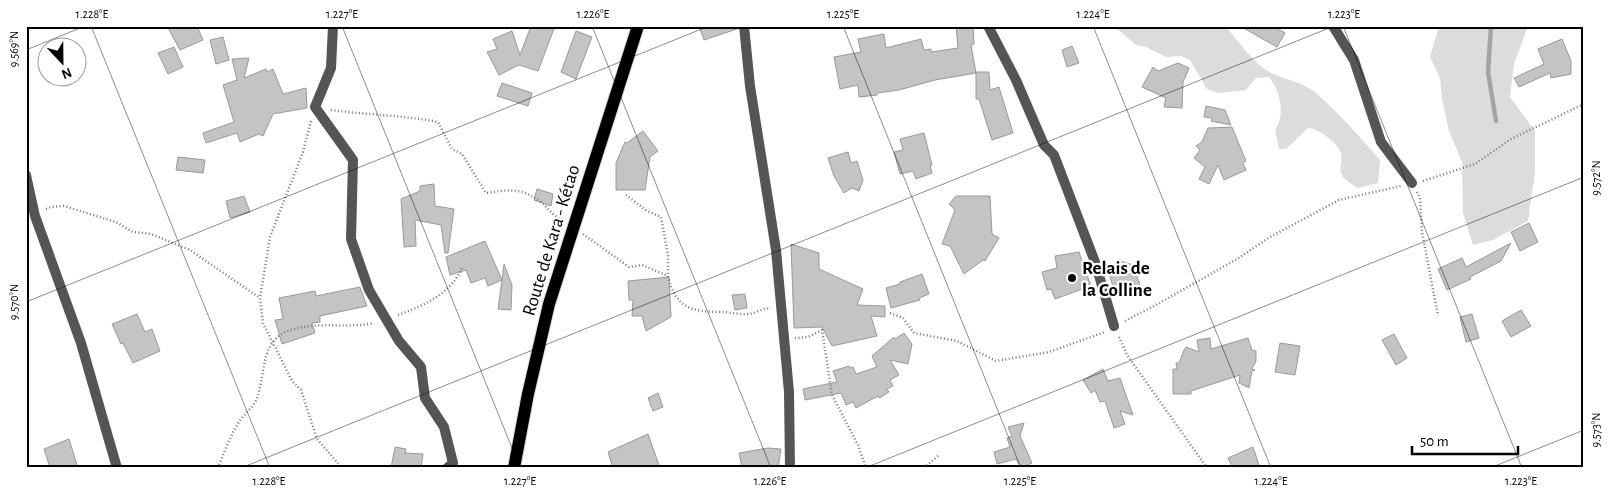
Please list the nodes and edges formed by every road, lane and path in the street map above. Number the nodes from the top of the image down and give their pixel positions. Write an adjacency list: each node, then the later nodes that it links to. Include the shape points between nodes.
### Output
1 (333, 26): 7 (street, via 332,68)
2 (638, 26): 12 (main road, Route de Kara - Kétao)
3 (744, 26): 16 (street)
4 (988, 26): 20 (street, via 1044,145 1054,155)
5 (1332, 26): 9 (street, via 1354,60 1381,142)
6 (1584, 104): 9 (path, via 1511,139 1475,164 1441,177)
7 (315, 107): 12 (path, via 438,122 452,149 462,154 486,192 514,188 539,200 552,214); 15 (path, via 303,152 270,237); 19 (street, via 353,160 352,239 369,290)
8 (26, 175): 11 (street)
9 (1412, 183): 18 (path, via 1420,198 1422,232); 20 (path, via 1339,200)
10 (626, 195): 14 (path, via 661,217)
11 (35, 216): 15 (path, via 51,206 64,206 116,222 133,232 151,234 190,250); 24 (street, via 81,344)
12 (573, 227): 14 (path, via 629,267 642,264); 28 (main road, Route de Kara - Kétao, via 549,304)
13 (463, 266): 19 (path, via 445,292)
14 (668, 276): 16 (path, via 671,292 690,309 704,313 749,314 766,308)
15 (260, 298): 22 (path, via 263,323)
16 (782, 312): 21 (street)
17 (890, 314): 20 (path, via 903,318 914,333 957,342 996,361 1049,352)
18 (1438, 316)
19 (386, 320): 22 (path, via 353,327 330,323 290,330); 27 (street, via 421,366 425,398 444,427 453,463)
20 (1114, 326): 32 (path, via 1127,355)
21 (782, 334): 29 (street, via 789,392); 30 (path, via 792,339 822,330 832,395 858,444)
22 (273, 340): 25 (path, via 262,367 257,399 239,423); 26 (path, via 292,382 301,390 317,439)
23 (939, 455): 31 (path)
24 (117, 468)
25 (218, 468)
26 (342, 468)
27 (447, 468)
28 (514, 468)
29 (790, 468)
30 (866, 468)
31 (924, 468)
32 (1207, 468)

